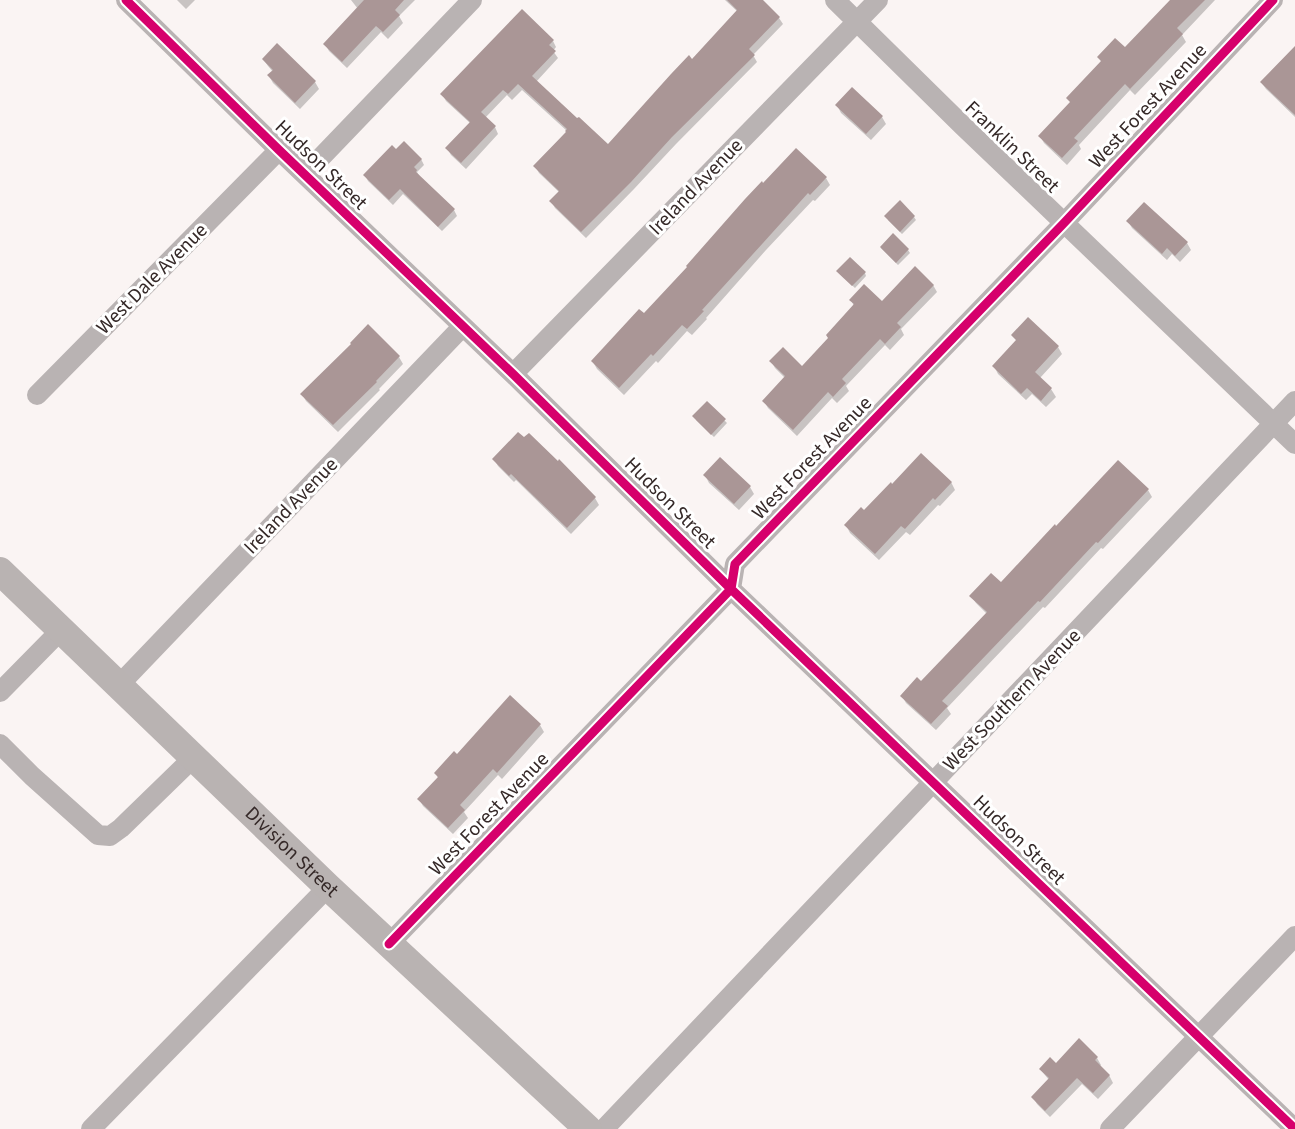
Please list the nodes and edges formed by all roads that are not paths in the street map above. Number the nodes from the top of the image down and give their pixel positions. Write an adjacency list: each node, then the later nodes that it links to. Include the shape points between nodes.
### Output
1 (126, 0): 7 (street, Hudson Street)
2 (472, 0): 8 (street)
3 (835, 0): 6 (street, Franklin Street)
4 (878, 0): 6 (street, Ireland Avenue)
5 (1273, 0): 9 (street, West Forest Avenue)
6 (857, 22): 9 (street, Franklin Street); 11 (street, Ireland Avenue)
7 (273, 156): 8 (street, Hudson Street); 12 (street, West Dale Avenue)
8 (304, 174): 10 (street, Hudson Street)
9 (1064, 223): 14 (street, Franklin Street); 17 (street, West Forest Avenue, via 735,564)
10 (464, 326): 11 (street, Hudson Street); 19 (street, Ireland Avenue)
11 (513, 374): 17 (street, Hudson Street)
12 (37, 395)
13 (1295, 401): 14 (street, West Southern Avenue)
14 (1274, 424): 15 (street, Franklin Street); 23 (street, West Southern Avenue)
15 (1295, 444)
16 (0, 571): 18 (street, Division Street)
17 (731, 589): 23 (street, Hudson Street); 26 (street, West Forest Avenue)
18 (61, 630): 19 (street, Division Street); 20 (street)
19 (119, 686): 22 (street, Division Street)
20 (0, 692)
21 (0, 744): 22 (street, via 98,835 110,836)
22 (194, 757): 24 (street, Division Street)
23 (933, 783): 27 (street, Hudson Street); 30 (street, West Southern Avenue)
24 (324, 891): 26 (street, Division Street); 28 (street)
25 (1295, 936): 27 (street)
26 (389, 944): 29 (street, Division Street)
27 (1199, 1036): 31 (street); 32 (street, Hudson Street)
28 (91, 1129)
29 (588, 1129)
30 (604, 1129)
31 (1110, 1129)
32 (1295, 1129)

